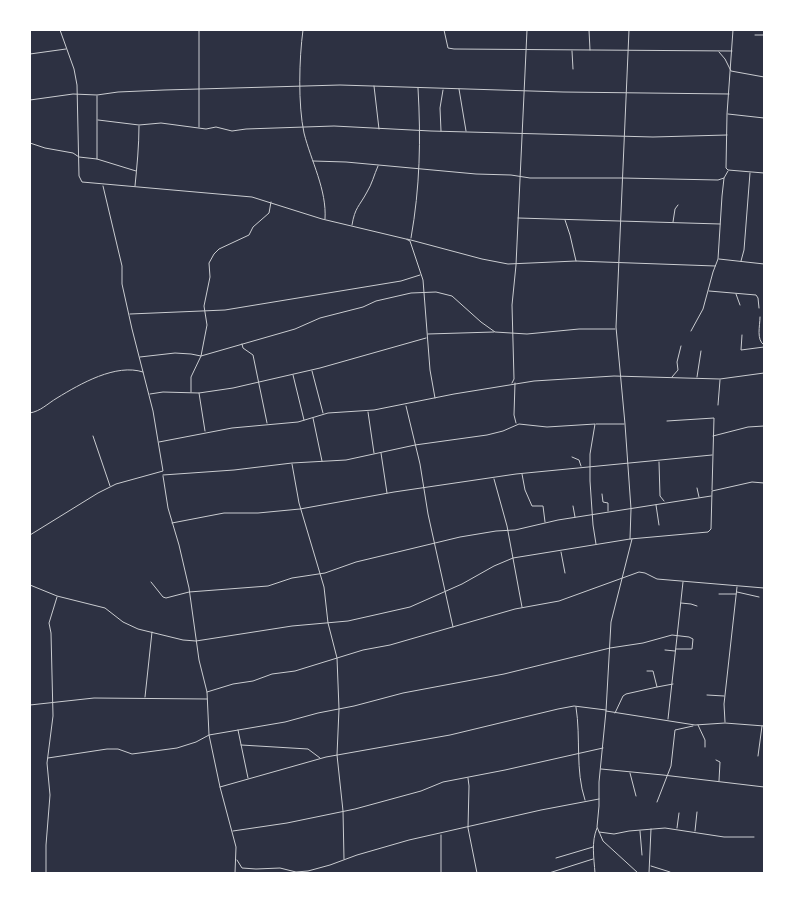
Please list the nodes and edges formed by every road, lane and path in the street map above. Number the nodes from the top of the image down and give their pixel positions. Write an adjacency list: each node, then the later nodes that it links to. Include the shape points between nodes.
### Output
1 (60, 30): 11 (street)
2 (199, 30): 26 (street)
3 (303, 30): 24 (street)
4 (444, 30): 12 (street, via 449,49)
5 (527, 30): 12 (street)
6 (590, 30): 16 (street)
7 (629, 30): 14 (street)
8 (733, 30): 15 (street)
9 (755, 35): 10 (street)
10 (764, 35)
11 (66, 49): 18 (street); 31 (street)
12 (526, 50): 13 (street); 28 (street)
13 (572, 50): 16 (street); 19 (street)
14 (628, 50): 16 (street); 17 (street); 29 (street)
15 (732, 50): 17 (street); 20 (street)
16 (590, 51)
17 (717, 51): 20 (street, via 725,58)
18 (30, 54)
19 (572, 69)
20 (731, 71): 21 (street); 30 (street)
21 (764, 77)
22 (374, 86): 23 (street); 24 (street); 40 (street)
23 (418, 87): 25 (street); 41 (street)
24 (300, 88): 26 (street); 39 (street)
25 (444, 88): 27 (street); 42 (street, via 440,108)
26 (200, 89): 32 (street); 38 (street)
27 (459, 89): 28 (street); 43 (street)
28 (524, 91): 29 (street); 44 (street)
29 (626, 93): 30 (street); 46 (street)
30 (729, 94): 34 (street)
31 (78, 95): 32 (street); 33 (street); 48 (street)
32 (97, 95): 36 (street)
33 (30, 100)
34 (727, 114): 35 (street); 45 (street)
35 (764, 118)
36 (98, 120): 37 (street); 49 (street)
37 (139, 125): 38 (street, via 161,123); 54 (street)
38 (199, 127): 39 (street, via 232,131)
39 (303, 127): 40 (street); 50 (street)
40 (379, 129): 41 (street)
41 (420, 131): 42 (street); 52 (street)
42 (441, 131): 43 (street)
43 (466, 132): 44 (street)
44 (522, 133): 46 (street); 57 (street)
45 (727, 135): 46 (street); 53 (street)
46 (624, 136): 58 (street)
47 (30, 143): 48 (street)
48 (79, 157): 49 (street); 60 (street, via 81,181)
49 (97, 159): 54 (street)
50 (313, 161): 51 (street); 66 (street, via 322,194)
51 (379, 165): 52 (street); 70 (street, via 367,193 355,208)
52 (419, 169): 57 (street); 72 (street)
53 (728, 170): 55 (street); 59 (street)
54 (136, 172): 61 (street)
55 (750, 172): 56 (street); 75 (street)
56 (764, 174)
57 (521, 178): 58 (street); 64 (street)
58 (622, 178): 59 (street); 67 (street)
59 (724, 178): 69 (street)
60 (103, 185): 61 (street); 87 (street, via 122,266 122,284)
61 (135, 186): 62 (street, via 245,196)
62 (271, 202): 66 (street); 86 (street, via 269,212 252,228 249,236 231,242 214,254 209,266)
63 (678, 205): 68 (street)
64 (518, 218): 65 (street); 78 (street)
65 (565, 219): 67 (street); 74 (street)
66 (324, 220): 70 (street)
67 (621, 220): 68 (street); 76 (street)
68 (673, 223): 69 (street)
69 (720, 224): 73 (street)
70 (351, 226): 71 (street)
71 (406, 239): 72 (street); 80 (street, via 412,243)
72 (411, 239): 78 (street)
73 (718, 259): 75 (street); 79 (street)
74 (576, 261): 76 (street); 78 (street)
75 (741, 261): 77 (street)
76 (618, 262): 79 (street); 89 (street)
77 (764, 264)
78 (516, 265): 92 (street, via 512,305)
79 (716, 266): 81 (street)
80 (421, 275): 82 (street); 86 (street, via 257,305)
81 (708, 291): 83 (street); 90 (street, via 703,310)
82 (424, 292): 91 (street, via 452,296); 93 (street); 96 (street, via 376,301)
83 (736, 293): 84 (street); 85 (street, via 756,295)
84 (740, 305)
85 (759, 308)
86 (204, 311): 87 (street); 100 (street, via 207,326)
87 (129, 314): 101 (street)
88 (760, 317): 98 (street, via 759,340)
89 (616, 329): 92 (street); 106 (street)
90 (691, 331)
91 (495, 332): 92 (street); 93 (street)
92 (514, 333): 109 (street)
93 (427, 334): 95 (street)
94 (742, 334): 98 (street, via 741,350)
95 (428, 338): 102 (street); 118 (street)
96 (242, 344): 100 (street); 111 (street, via 253,355)
97 (681, 346): 107 (street, via 677,362 679,369)
98 (764, 346)
99 (701, 351): 108 (street)
100 (201, 356): 101 (street, via 175,353); 115 (street, via 191,377)
101 (140, 358): 103 (street)
102 (312, 370): 105 (street); 123 (street)
103 (144, 372): 117 (street); 122 (street, via 105,373 41,410)
104 (764, 373): 110 (street)
105 (293, 375): 111 (street); 126 (street)
106 (620, 376): 107 (street); 112 (street); 130 (street)
107 (671, 378): 108 (street)
108 (696, 378): 110 (street)
109 (514, 379): 112 (street); 113 (street)
110 (720, 379): 120 (street)
111 (259, 382): 116 (street); 127 (street)
112 (519, 383): 114 (street)
113 (512, 384): 114 (street); 118 (street)
114 (515, 384): 128 (street)
115 (191, 393): 116 (street); 117 (street)
116 (198, 393): 132 (street)
117 (149, 394): 135 (street)
118 (435, 398): 119 (street)
119 (406, 404): 121 (street); 136 (street)
120 (718, 404)
121 (368, 411): 123 (street); 138 (street)
122 (30, 413)
123 (323, 414): 124 (street)
124 (313, 418): 126 (street); 142 (street)
125 (667, 420): 134 (street, via 713,417)
126 (304, 421): 127 (street)
127 (268, 424): 132 (street)
128 (516, 424): 129 (street, via 547,427); 136 (street, via 487,435)
129 (595, 424): 130 (street); 145 (street)
130 (625, 424): 144 (street)
131 (764, 426): 134 (street)
132 (205, 432): 135 (street)
133 (93, 436): 151 (street)
134 (713, 436): 139 (street)
135 (159, 442): 147 (street)
136 (415, 445): 137 (street); 152 (street)
137 (381, 452): 138 (street); 155 (street)
138 (374, 454): 142 (street)
139 (712, 455): 141 (street); 154 (street)
140 (572, 458): 146 (street, via 579,460)
141 (659, 461): 144 (street); 159 (street, via 660,497)
142 (322, 462): 143 (street)
143 (292, 463): 147 (street); 162 (street)
144 (627, 464): 145 (street); 163 (street)
145 (590, 466): 146 (street); 165 (street)
146 (581, 467): 148 (street)
147 (162, 474): 151 (street); 168 (street)
148 (522, 474): 149 (street); 167 (street, via 532,506 543,506)
149 (494, 478): 152 (street); 170 (street)
150 (764, 483): 154 (street, via 752,482)
151 (110, 487): 171 (street)
152 (425, 487): 155 (street); 173 (street)
153 (697, 488): 158 (street)
154 (712, 492): 157 (street)
155 (386, 493): 162 (street)
156 (602, 494): 164 (street, via 603,502 608,504)
157 (711, 496): 158 (street); 172 (street, via 708,532)
158 (699, 498): 159 (street)
159 (665, 502): 160 (street)
160 (656, 504): 163 (street); 169 (street)
161 (573, 506): 166 (street)
162 (300, 509): 168 (street, via 224,513); 178 (street)
163 (631, 509): 164 (street); 172 (street)
164 (608, 512): 165 (street)
165 (592, 515): 166 (street); 174 (street)
166 (575, 518): 167 (street)
167 (545, 522): 170 (street)
168 (172, 523): 186 (street)
169 (658, 525)
170 (508, 531): 173 (street); 176 (street)
171 (30, 536)
172 (631, 539): 174 (street); 179 (street)
173 (434, 543): 178 (street); 185 (street)
174 (596, 545): 175 (street)
175 (561, 551): 176 (street); 177 (street)
176 (513, 558): 185 (street); 193 (street)
177 (565, 573)
178 (321, 574): 186 (street, via 257,588); 194 (street)
179 (623, 577): 180 (street, via 642,572 657,579); 193 (street, via 559,601); 199 (street, via 611,622)
180 (684, 581): 183 (street); 191 (street)
181 (152, 582): 186 (street, via 164,598)
182 (30, 585): 189 (street)
183 (737, 586): 184 (street); 187 (street)
184 (764, 588)
185 (446, 591): 194 (street, via 410,607); 195 (street)
186 (189, 592): 198 (street)
187 (736, 593): 188 (street); 190 (street); 208 (street)
188 (720, 594)
189 (57, 596): 196 (street, via 104,608 128,625); 211 (street, via 49,623)
190 (759, 597)
191 (680, 603): 192 (street); 197 (street)
192 (697, 606)
193 (522, 607): 195 (street)
194 (328, 623): 198 (street); 202 (street)
195 (453, 627): 202 (street)
196 (152, 632): 198 (street); 209 (street)
197 (677, 635): 199 (street); 201 (street); 201 (street, via 692,638 694,646)
198 (196, 642): 206 (street)
199 (610, 648): 214 (street); 215 (street)
200 (665, 650): 201 (street)
201 (676, 650): 204 (street)
202 (337, 658): 206 (street); 214 (street)
203 (647, 671): 205 (street, via 653,671)
204 (673, 684): 205 (street); 217 (street)
205 (657, 687): 216 (street, via 626,694)
206 (207, 692): 210 (street)
207 (707, 695): 208 (street)
208 (725, 696): 218 (street)
209 (145, 698): 210 (street); 211 (street)
210 (208, 699): 223 (street)
211 (52, 702): 212 (street); 230 (street)
212 (30, 704)
213 (576, 706): 215 (street); 227 (street); 228 (street, via 450,735)
214 (339, 709): 222 (street); 228 (street)
215 (606, 711): 216 (street); 226 (street)
216 (615, 713): 217 (street)
217 (668, 720): 219 (street)
218 (725, 723): 220 (street); 221 (street)
219 (695, 725): 220 (street); 235 (street, via 675,730)
220 (698, 725): 225 (street)
221 (763, 726): 229 (street)
222 (238, 730): 223 (street); 224 (street)
223 (209, 735): 230 (street, via 187,745 132,754 113,748); 239 (street)
224 (241, 745): 231 (street, via 308,749); 237 (street)
225 (706, 747)
226 (603, 748): 227 (street); 233 (street)
227 (578, 753): 236 (street); 243 (street)
228 (337, 755): 231 (street); 245 (street)
229 (758, 756)
230 (48, 758): 267 (street, via 50,795)
231 (320, 758): 237 (street)
232 (716, 760): 238 (street, via 720,762)
233 (600, 769): 234 (street); 242 (street)
234 (630, 772): 235 (street); 241 (street)
235 (667, 775): 238 (street); 244 (street)
236 (468, 777): 245 (street); 248 (street)
237 (248, 778): 239 (street)
238 (719, 782): 240 (street)
239 (220, 786): 253 (street)
240 (764, 787)
241 (636, 796)
242 (599, 799): 243 (street); 249 (street)
243 (586, 801): 248 (street)
244 (657, 802)
245 (343, 811): 253 (street); 262 (street)
246 (697, 812): 255 (street)
247 (679, 813): 251 (street)
248 (468, 828): 256 (street); 270 (street)
249 (597, 828): 254 (street); 258 (street)
250 (651, 829): 251 (street); 252 (street); 264 (street)
251 (677, 829): 255 (street)
252 (640, 830): 254 (street, via 614,834); 259 (street)
253 (232, 831): 260 (street)
254 (598, 832): 273 (street, via 603,841)
255 (694, 832): 257 (street)
256 (440, 834): 262 (street); 269 (street)
257 (754, 837)
258 (593, 847): 261 (street); 263 (street)
259 (642, 855)
260 (236, 858): 265 (street, via 242,868 280,868); 268 (street)
261 (556, 858)
262 (344, 859): 265 (street, via 318,869)
263 (593, 859): 271 (street); 272 (street)
264 (650, 866): 266 (street); 274 (street)
265 (296, 872)
266 (670, 872)
267 (46, 873)
268 (234, 873)
269 (440, 873)
270 (477, 873)
271 (549, 873)
272 (595, 873)
273 (638, 873)
274 (649, 873)

